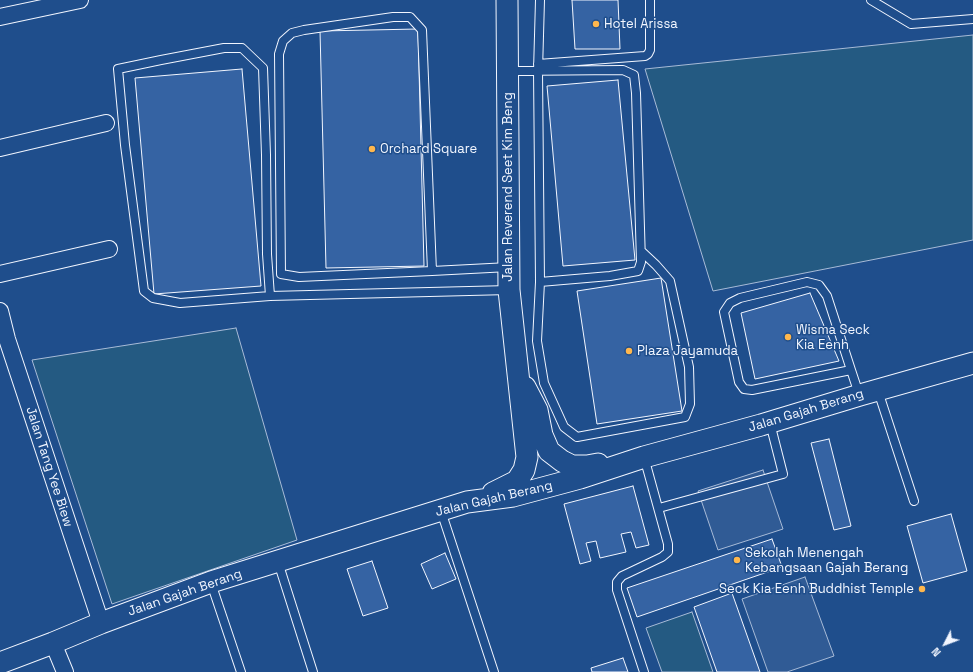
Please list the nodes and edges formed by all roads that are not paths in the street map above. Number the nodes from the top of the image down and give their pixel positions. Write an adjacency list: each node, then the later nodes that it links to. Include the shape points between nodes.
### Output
1 (80, 0): 6 (street)
2 (507, 0): 9 (street, Jalan Reverend Seet Kim Beng)
3 (540, 0): 8 (lane)
4 (650, 0): 8 (lane, via 648,54)
5 (871, 0): 7 (lane, via 911,24)
6 (0, 16)
7 (973, 19)
8 (538, 67): 9 (lane); 13 (lane, via 623,70 634,75); 17 (lane)
9 (507, 71): 14 (street, Jalan Reverend Seet Kim Beng)
10 (106, 123): 11 (street)
11 (0, 148)
12 (109, 249): 16 (street)
13 (641, 251): 17 (lane, via 638,271); 17 (lane, via 670,281 689,368 690,404 685,417 577,437 564,427 544,383 537,341)
14 (509, 267): 15 (lane); 18 (street, Jalan Reverend Seet Kim Beng)
15 (432, 271): 15 (lane, via 422,30 410,17 393,17 292,33 283,41 279,54 281,274 299,277)
16 (0, 274)
17 (540, 282)
18 (509, 290): 19 (lane); 23 (street, Jalan Reverend Seet Kim Beng)
19 (270, 296): 19 (lane, via 180,303 153,298 144,291 118,69 224,48 242,48 263,68)
20 (0, 311): 33 (street, Jalan Tang Yee Biew)
21 (973, 363): 24 (street, Jalan Gajah Berang)
22 (851, 370): 22 (lane, via 827,296 819,285 807,282 740,298 730,302 724,312 739,382 744,389 752,390); 24 (lane)
23 (519, 374): 26 (street, Jalan Reverend Seet Kim Beng, via 537,410 542,435 549,451 562,462 572,466 587,466); 28 (street, Jalan Reverend Seet Kim Beng, via 527,457 524,470 517,481)
24 (869, 393): 25 (street, Jalan Gajah Berang); 27 (lane)
25 (769, 423): 26 (street, Jalan Gajah Berang); 29 (lane, via 783,474)
26 (644, 458): 28 (street, Jalan Gajah Berang, via 513,496); 29 (lane)
27 (914, 501)
28 (467, 502): 30 (street, Jalan Gajah Berang)
29 (659, 508): 40 (lane, via 668,552 622,576 617,582 617,590)
30 (441, 511): 31 (street, Jalan Gajah Berang); 39 (lane)
31 (278, 561): 32 (street, Jalan Gajah Berang); 38 (lane)
32 (211, 582): 33 (street, Jalan Gajah Berang); 37 (lane)
33 (101, 623): 34 (street, Jalan Gajah Berang)
34 (53, 643): 35 (street, Jalan Gajah Berang); 36 (street)
35 (0, 663)
36 (65, 672)
37 (241, 672)
38 (313, 672)
39 (494, 672)
40 (644, 672)

